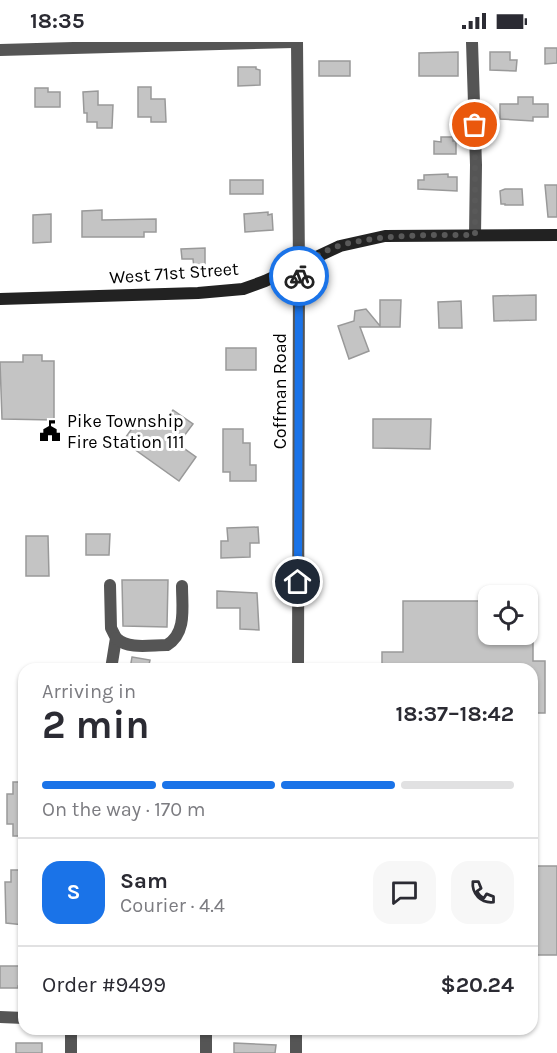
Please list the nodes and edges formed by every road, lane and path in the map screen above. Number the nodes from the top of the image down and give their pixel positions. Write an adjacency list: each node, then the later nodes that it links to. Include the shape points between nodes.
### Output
1 (295, 42): 3 (street); 6 (street, Coffman Road)
2 (472, 42): 4 (street)
3 (0, 50)
4 (475, 235): 5 (main road, West 71st Street); 6 (main road, West 71st Street, via 396,235 362,240)
5 (557, 235)
6 (299, 265): 7 (main road, West 71st Street, via 255,285 228,291); 12 (street, Coffman Road)
7 (0, 299)
8 (110, 585): 10 (street, via 111,628)
9 (182, 586): 10 (street, via 181,627 172,642 125,645)
10 (116, 638): 11 (street)
11 (112, 663)
12 (297, 663)
13 (0, 1017): 14 (street)
14 (18, 1018)
15 (71, 1035): 18 (street)
16 (206, 1035): 19 (street)
17 (296, 1035): 20 (street)
18 (71, 1053)
19 (206, 1053)
20 (296, 1053)

